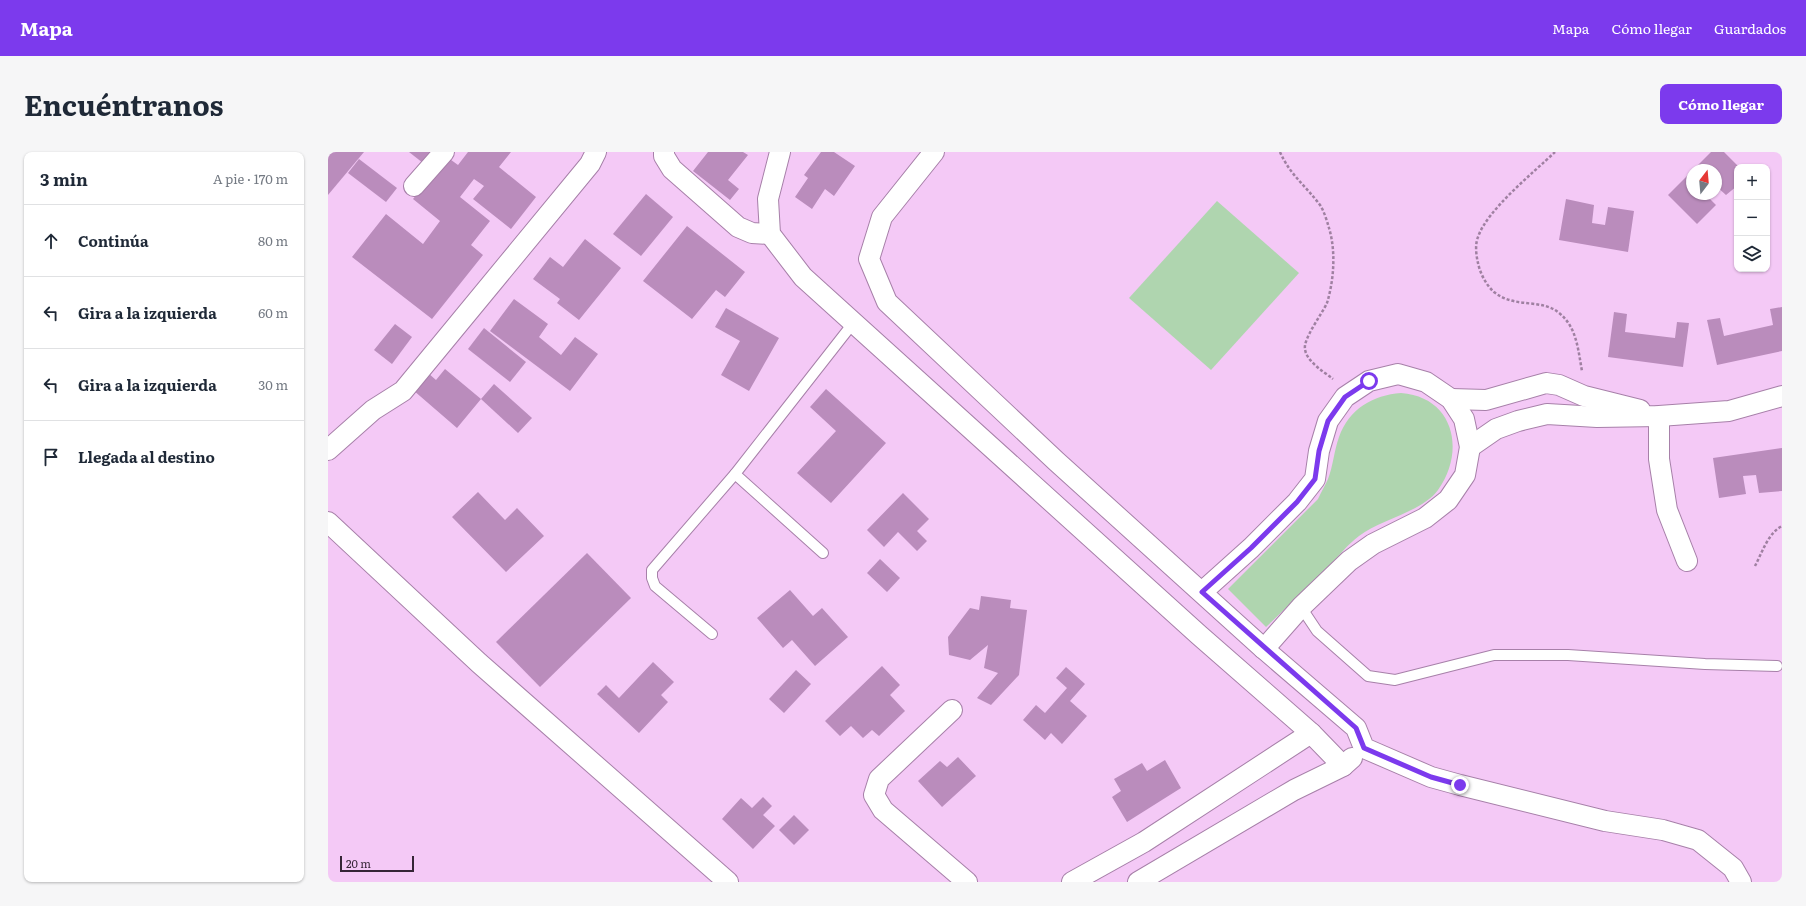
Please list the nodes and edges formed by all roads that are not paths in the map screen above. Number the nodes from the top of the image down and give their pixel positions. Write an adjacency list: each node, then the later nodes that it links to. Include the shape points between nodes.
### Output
1 (444, 152): 6 (street)
2 (596, 152): 13 (street, via 590,164 403,391 374,410)
3 (664, 152): 7 (street, via 672,169 738,227 752,233)
4 (780, 152): 7 (street, via 768,199)
5 (934, 152): 18 (street, via 882,217 868,259 887,302 1056,461)
6 (414, 186)
7 (770, 234): 8 (street, via 803,277)
8 (854, 322): 14 (lane); 24 (street, via 1193,630)
9 (1782, 396): 11 (street, via 1729,411)
10 (1451, 399): 11 (street, via 1486,400 1546,383); 12 (street, via 1464,419); 18 (street, via 1426,382 1398,374 1369,381 1345,397 1328,421 1319,451 1315,479 1297,502)
11 (1659, 416): 12 (street, via 1597,417 1547,414 1496,429); 17 (street, via 1659,459 1667,510)
12 (1470, 447): 19 (street, via 1465,476 1448,500 1425,518 1373,544 1354,557)
13 (328, 450)
14 (735, 474): 16 (lane); 20 (lane, via 652,570 655,586)
15 (328, 522): 27 (street, via 479,663)
16 (823, 552)
17 (1687, 561)
18 (1202, 592): 21 (street)
19 (1301, 607): 21 (street); 22 (lane, via 1317,632 1368,676 1395,680 1494,655 1568,655)
20 (712, 634)
21 (1264, 648): 25 (street, via 1356,728)
22 (1777, 666)
23 (952, 710): 28 (street, via 879,779 874,795 883,810)
24 (1311, 733): 26 (street); 29 (street, via 1144,842)
25 (1364, 748): 26 (street); 31 (street, via 1431,777 1460,785 1605,821 1663,830 1698,840 1733,868)
26 (1343, 766): 30 (street, via 1294,790)
27 (728, 882)
28 (967, 882)
29 (1072, 882)
30 (1138, 882)
31 (1741, 882)

